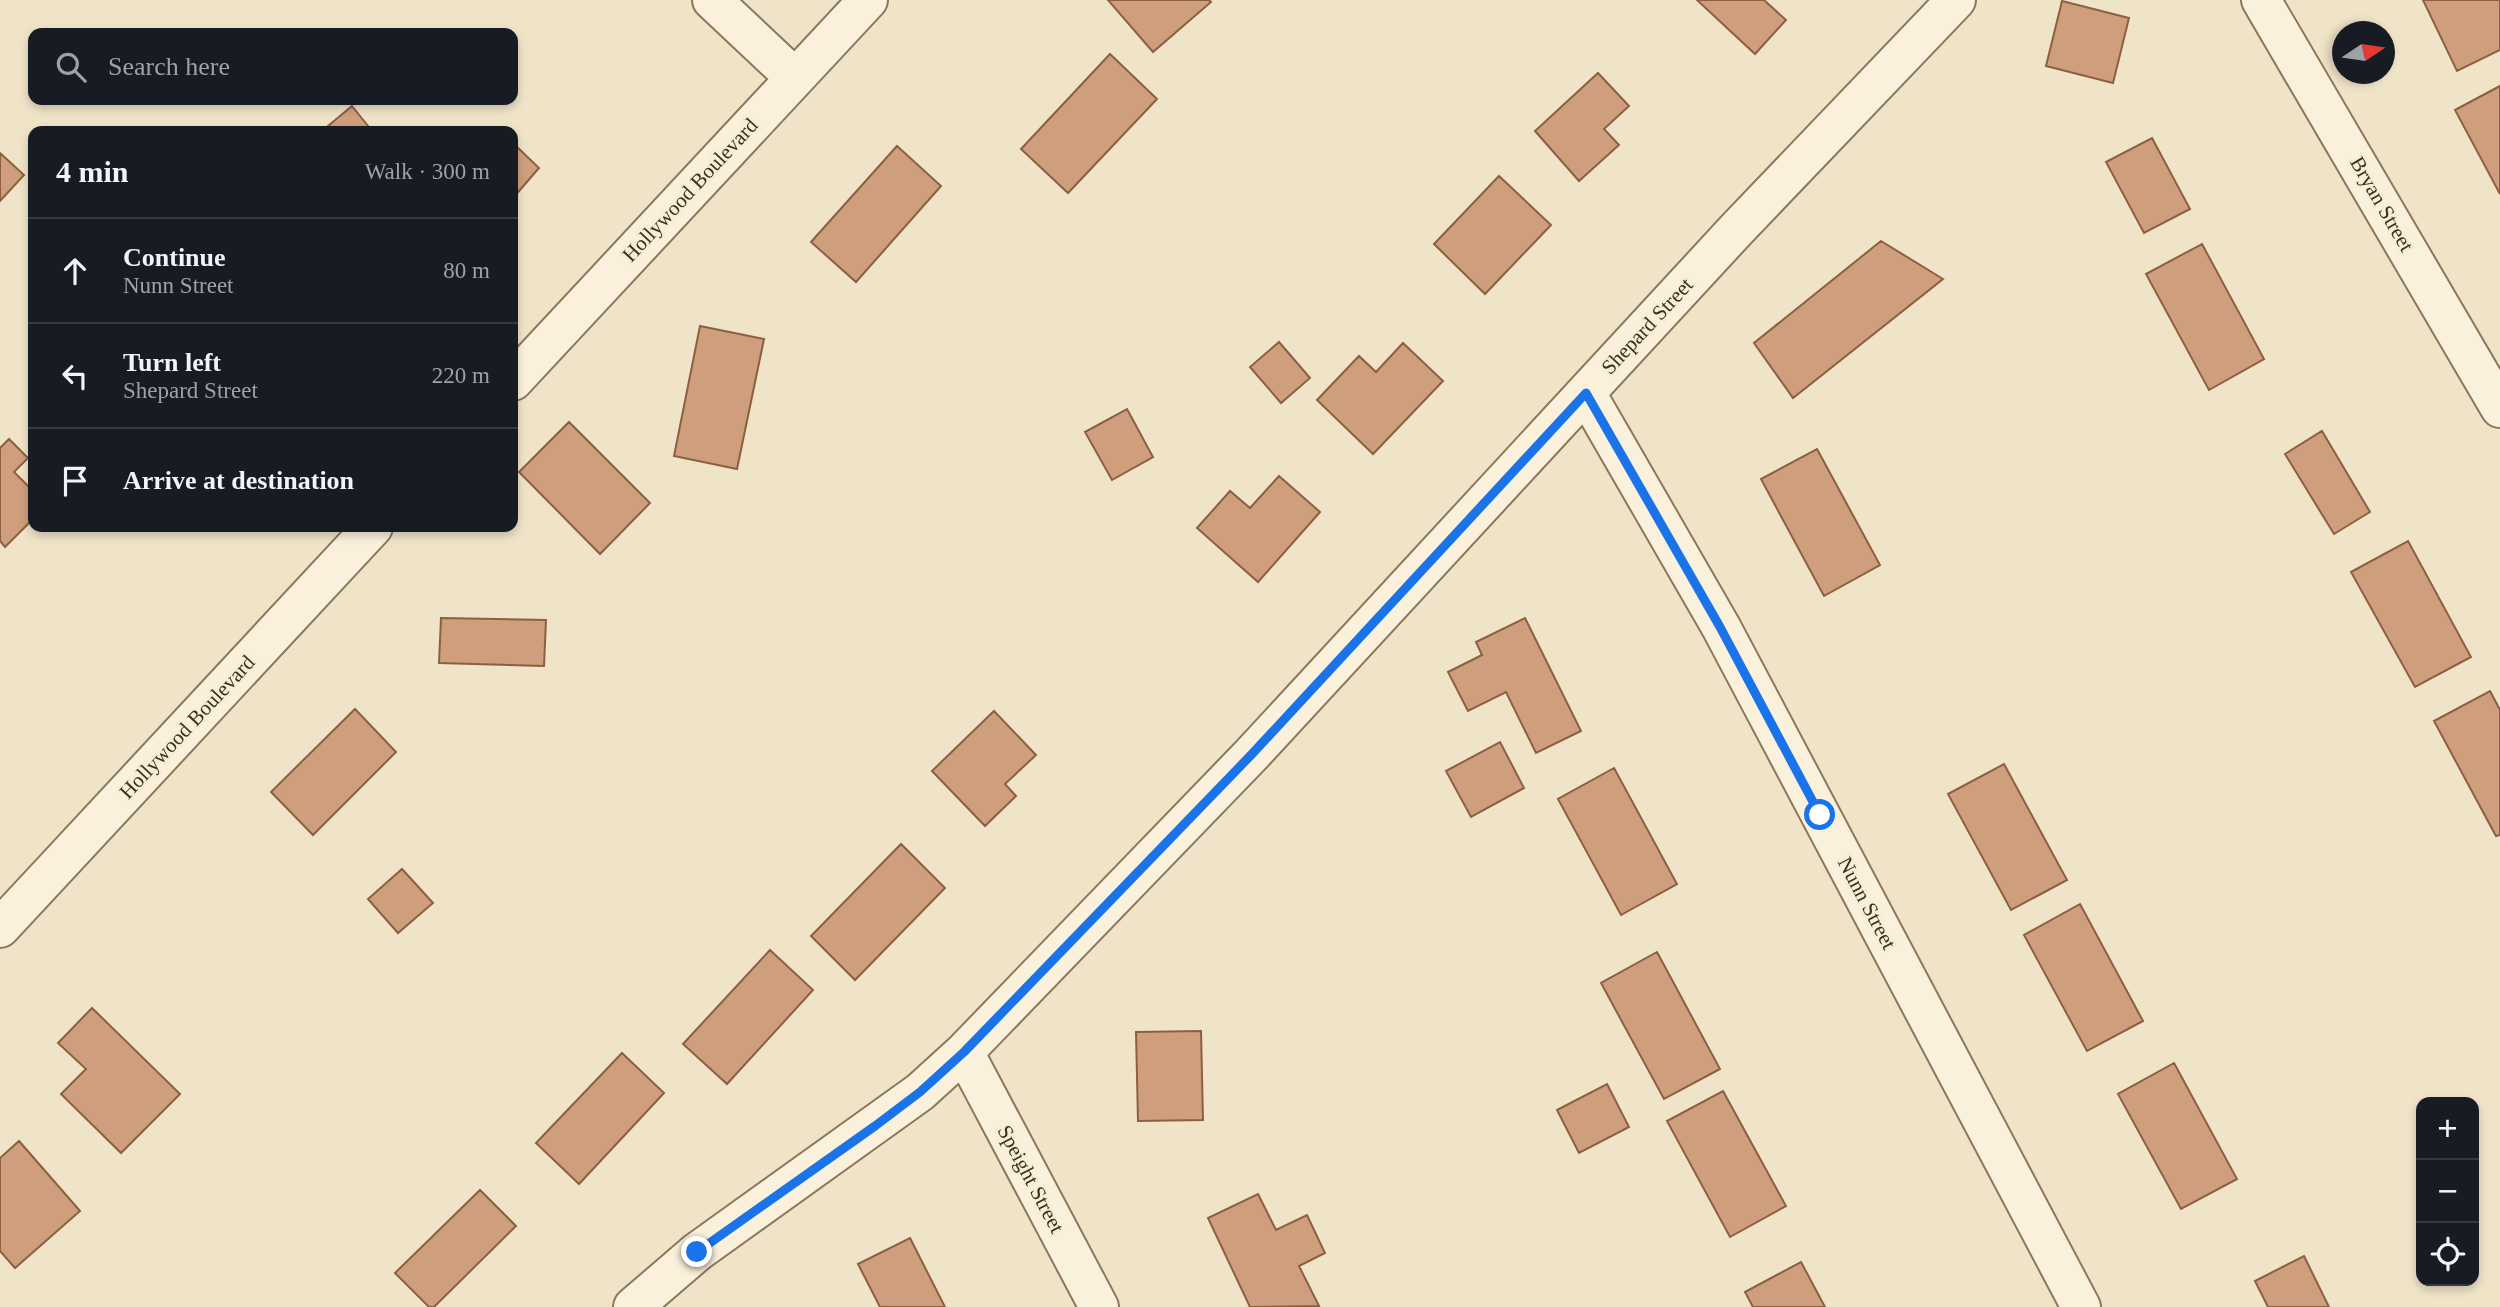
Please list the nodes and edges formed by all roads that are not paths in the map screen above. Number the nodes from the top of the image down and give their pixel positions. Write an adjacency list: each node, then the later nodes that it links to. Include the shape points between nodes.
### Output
1 (712, 0): 5 (street)
2 (868, 0): 5 (street, Hollywood Boulevard)
3 (1956, 0): 7 (street, Shepard Street)
4 (2261, 0): 8 (street, Bryan Street)
5 (795, 78): 6 (street, Hollywood Boulevard)
6 (518, 376)
7 (1586, 393): 11 (street, Shepard Street, via 1252,754); 14 (street, Nunn Street, via 1720,627)
8 (2500, 408)
9 (368, 532): 10 (street, Hollywood Boulevard)
10 (0, 928)
11 (964, 1052): 12 (street, Shepard Street, via 920,1092 697,1252); 13 (street, Speight Street)
12 (633, 1307)
13 (1099, 1307)
14 (2081, 1307)

